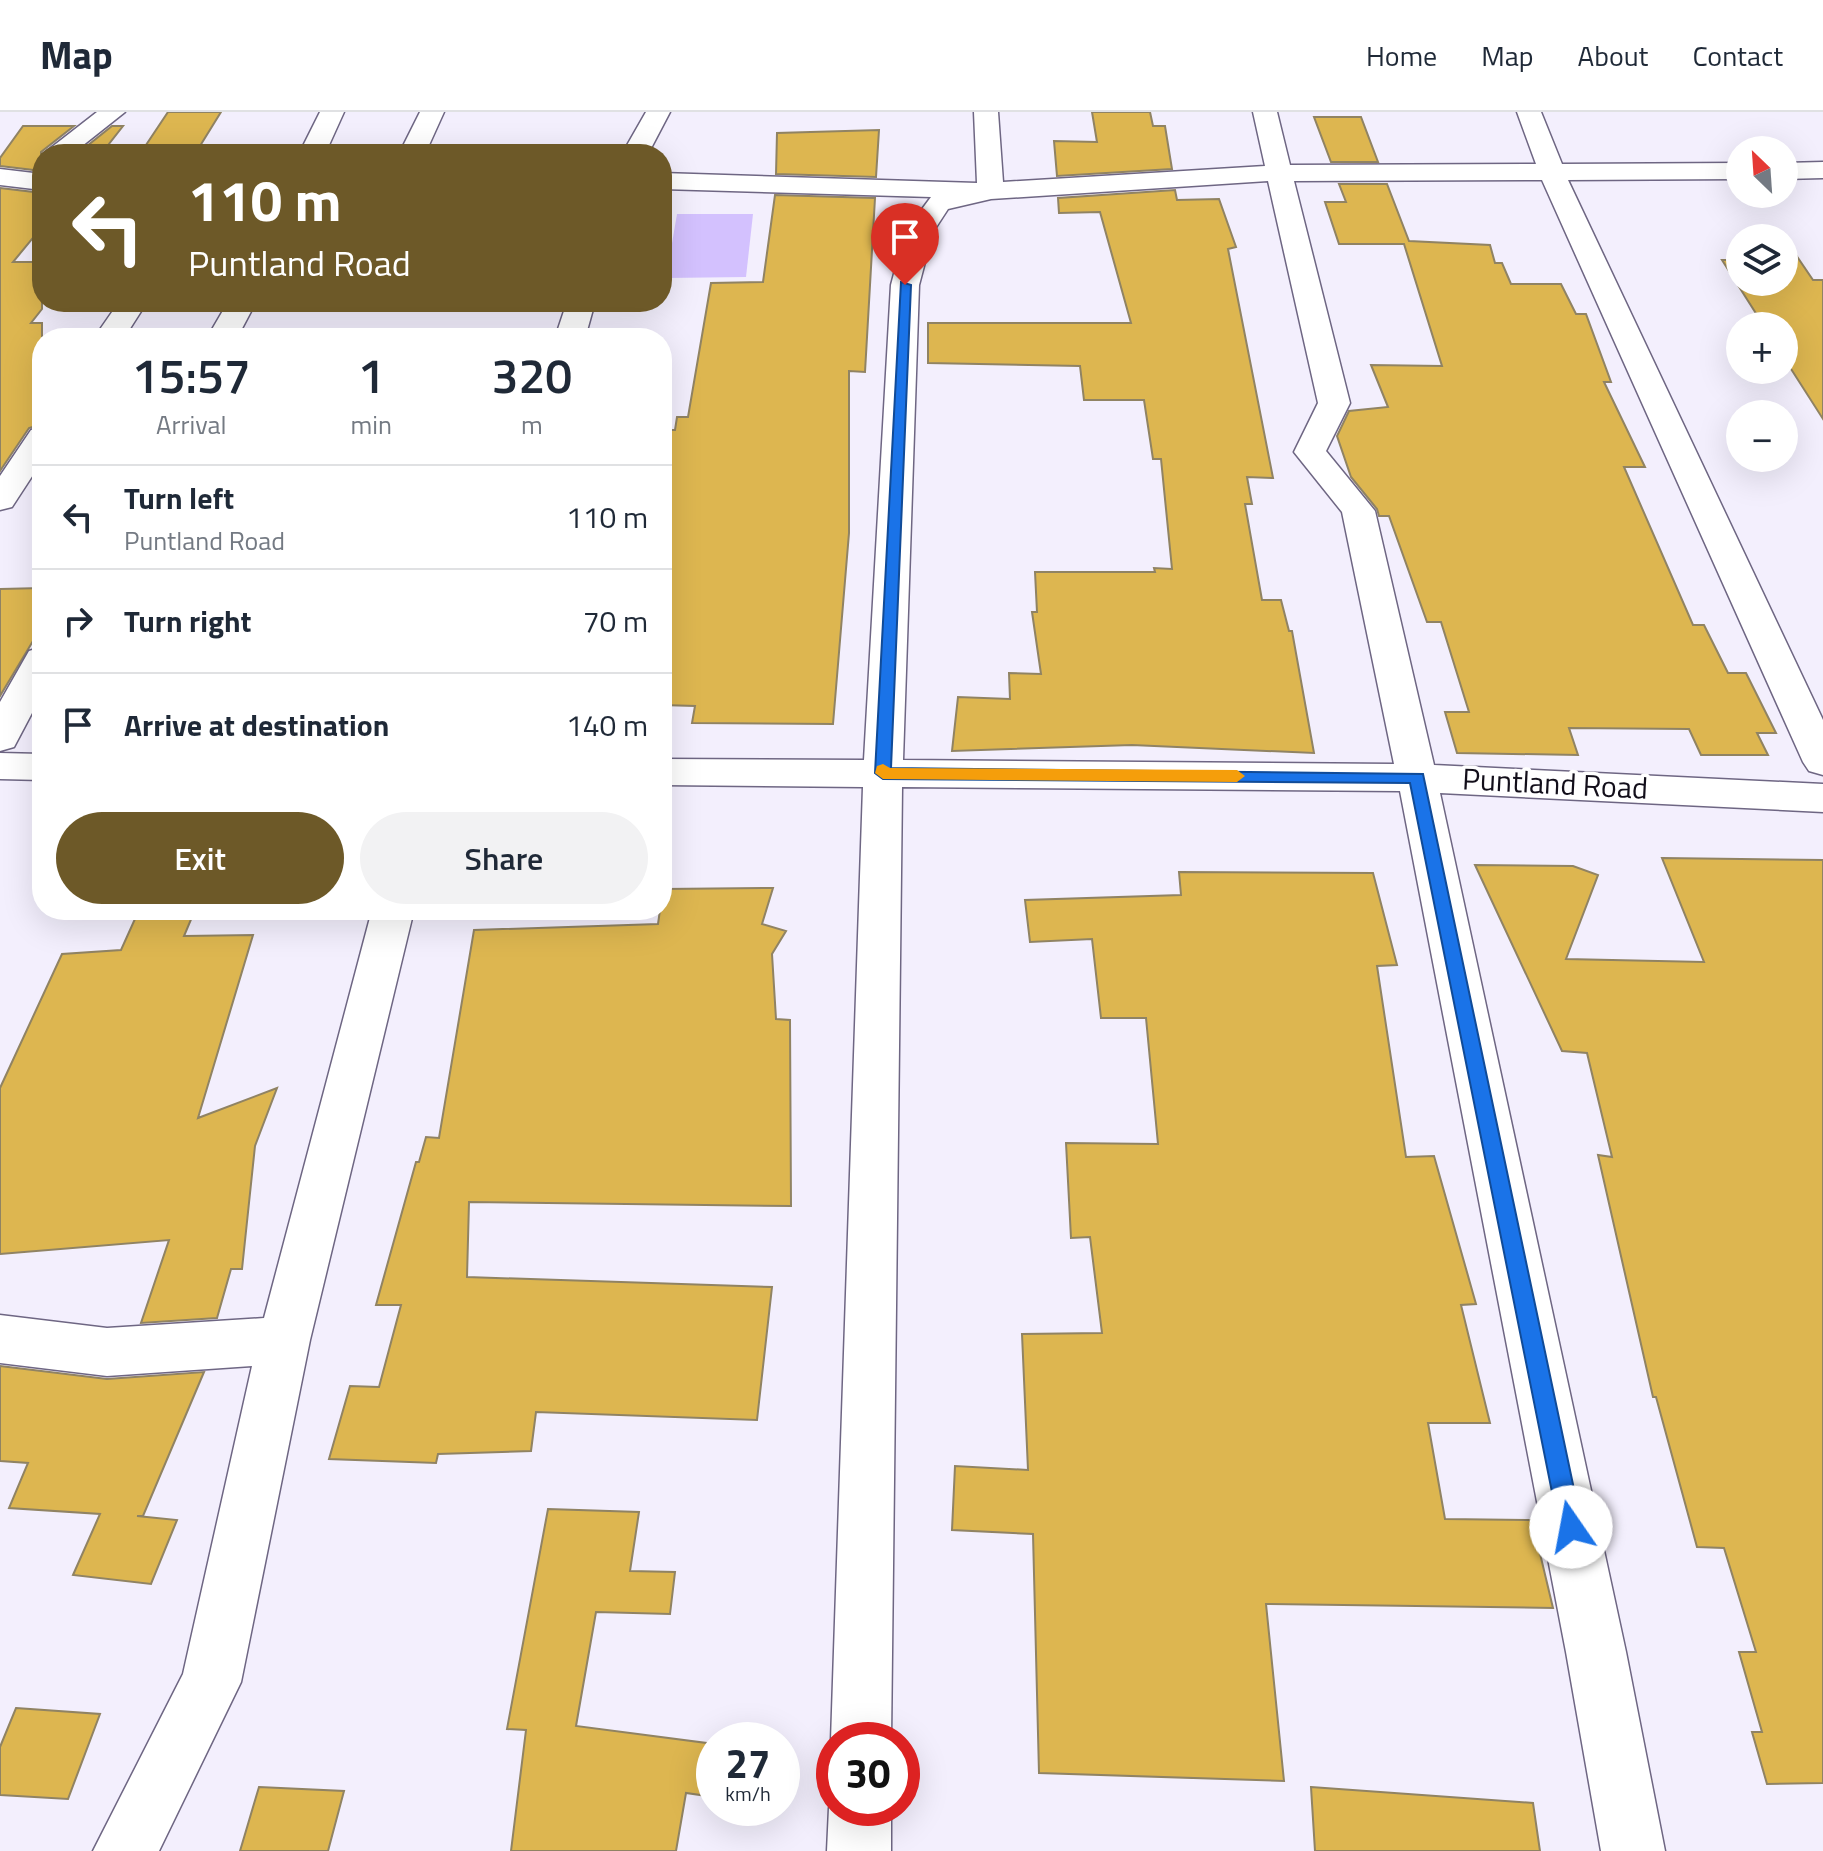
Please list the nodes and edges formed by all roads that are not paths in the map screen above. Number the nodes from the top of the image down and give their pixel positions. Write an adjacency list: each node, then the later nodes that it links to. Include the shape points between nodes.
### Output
1 (113, 112): 8 (street)
2 (332, 112): 9 (street)
3 (432, 112): 10 (street)
4 (658, 112): 11 (street)
5 (986, 112): 20 (street)
6 (1265, 112): 16 (street)
7 (1529, 112): 15 (street)
8 (70, 144)
9 (317, 144)
10 (417, 144)
11 (640, 144)
12 (1823, 170): 14 (street)
13 (1726, 171): 15 (street)
14 (1798, 171)
15 (1552, 172): 16 (street); 25 (street)
16 (1279, 173): 20 (street); 30 (street, via 1334,403 1310,452 1358,511)
17 (0, 177): 18 (street)
18 (32, 179)
19 (672, 181): 20 (street)
20 (991, 191): 29 (street, via 939,203 919,232 905,285)
21 (32, 452): 22 (street)
22 (0, 500)
23 (32, 678): 24 (street)
24 (0, 738)
25 (1823, 762)
26 (0, 766): 27 (street)
27 (32, 767)
28 (672, 772): 29 (street, Puntland Road)
29 (883, 773): 30 (street, Puntland Road); 35 (street)
30 (1417, 778): 31 (street, Puntland Road); 39 (street)
31 (1823, 798)
32 (390, 920): 34 (street)
33 (0, 1339): 34 (street, via 107,1352)
34 (284, 1340): 37 (street, via 211,1682)
35 (861, 1722)
36 (860, 1826): 38 (street)
37 (125, 1851)
38 (859, 1851)
39 (1633, 1851)

